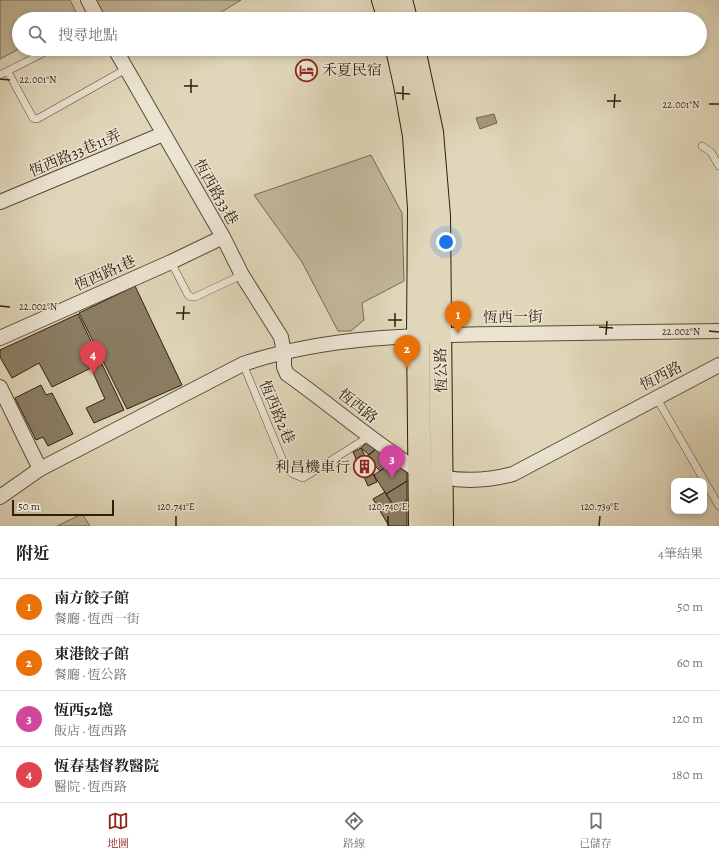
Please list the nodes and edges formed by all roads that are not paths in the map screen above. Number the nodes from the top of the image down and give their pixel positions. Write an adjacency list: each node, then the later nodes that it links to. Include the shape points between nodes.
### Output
1 (88, 0): 4 (street)
2 (383, 0): 5 (main road)
3 (401, 0): 6 (main road)
4 (94, 12)
5 (387, 12)
6 (404, 12)
7 (38, 56): 12 (lane)
8 (119, 56): 11 (street, 恆西路33巷)
9 (399, 56): 22 (main road, 恆公路, via 414,136 419,208)
10 (416, 56): 23 (main road, 恆公路, via 432,132 439,216)
11 (126, 69): 12 (lane, via 37,119 33,118); 14 (street, 恆西路33巷)
12 (8, 72): 13 (lane)
13 (0, 75)
14 (163, 134): 17 (street, 恆西路33巷11弄); 18 (street, 恆西路33巷)
15 (702, 146): 16 (lane, via 711,152)
16 (719, 166)
17 (0, 202)
18 (223, 237): 19 (street, 恆西路1巷); 20 (street, 恆西路33巷)
19 (171, 262): 20 (lane, via 188,295 192,297); 24 (street, 恆西路1巷)
20 (242, 275): 25 (street, 恆西路33巷, via 281,337)
21 (719, 331): 23 (street, 恆西一街)
22 (418, 335): 23 (street, 恆西一街); 25 (street, 恆西一街, via 353,340); 32 (main road, 恆公路)
23 (440, 335): 33 (main road, 恆公路)
24 (0, 338)
25 (284, 353): 26 (street); 30 (street, 恆西路, via 287,374)
26 (243, 364): 30 (lane, 恆西路2巷, via 286,468 293,474 303,478); 31 (street)
27 (719, 365): 29 (street, 恆西路)
28 (0, 387): 31 (street)
29 (656, 398): 33 (street, 恆西路, via 513,474 496,479); 35 (lane)
30 (370, 436): 32 (street, 恆西路)
31 (40, 469): 34 (street)
32 (419, 470): 33 (street, 恆西路); 36 (main road, 恆公路)
33 (442, 477): 37 (main road, 恆公路)
34 (0, 497)
35 (719, 506)
36 (420, 526)
37 (442, 526)

